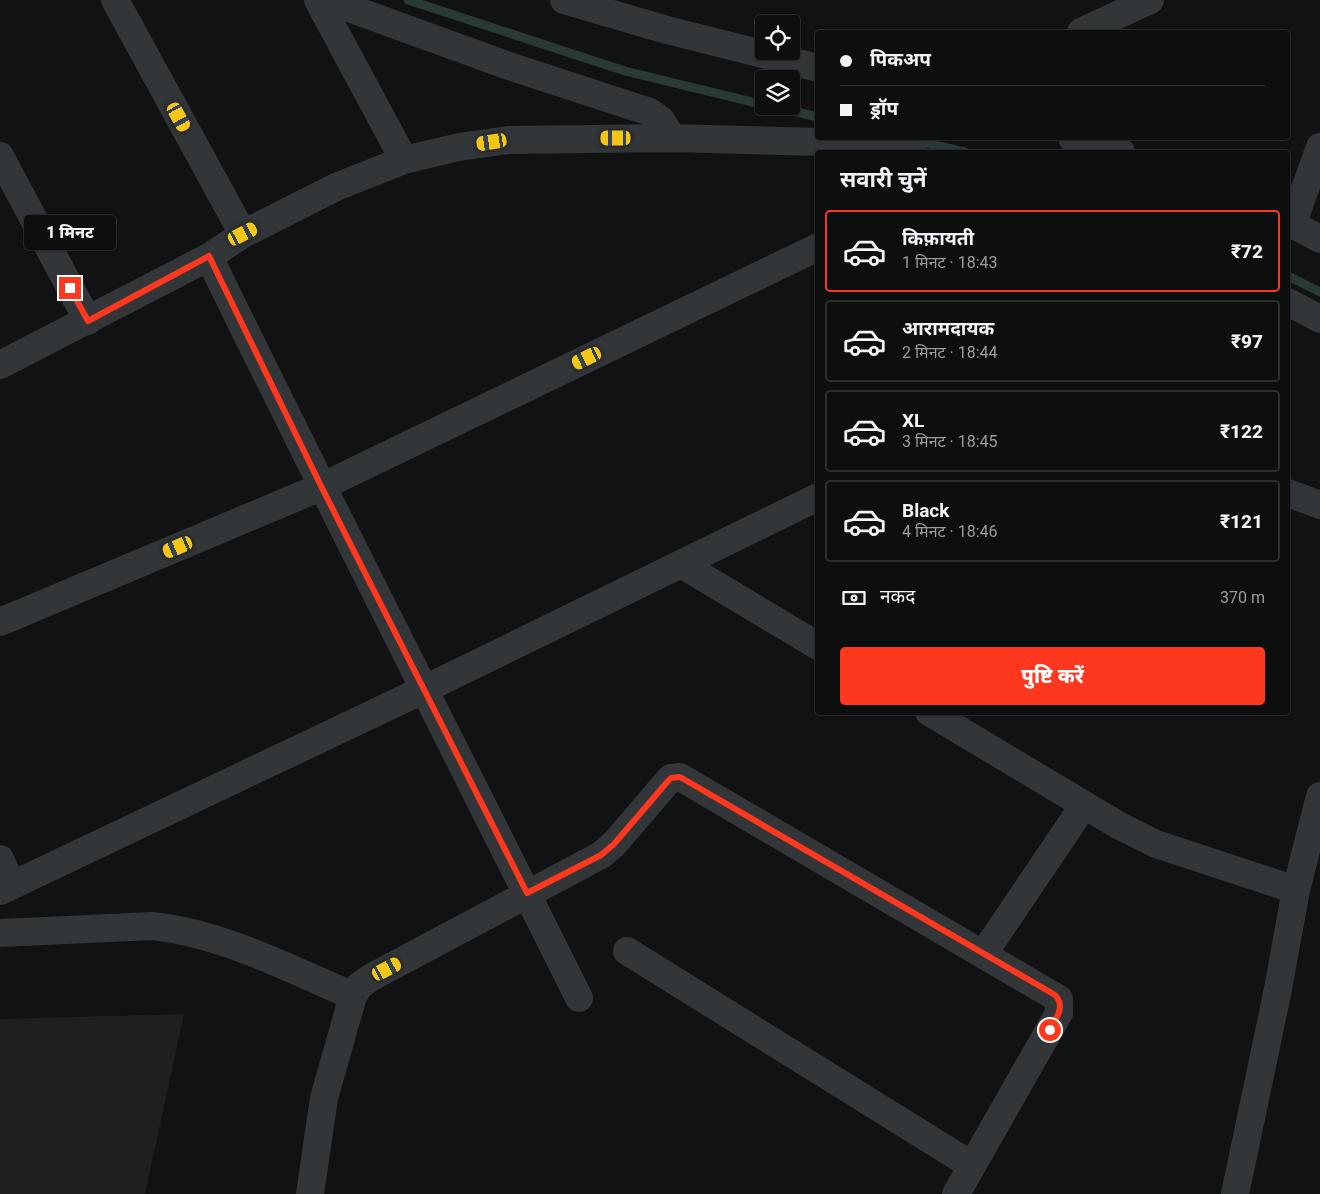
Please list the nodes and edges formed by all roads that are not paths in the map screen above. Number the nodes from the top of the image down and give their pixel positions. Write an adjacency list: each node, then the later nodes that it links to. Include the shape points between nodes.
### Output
1 (115, 0): 19 (street)
2 (318, 0): 17 (street)
3 (327, 0): 8 (street, via 509,66 650,112 662,120)
4 (564, 0): 7 (street, via 666,30)
5 (1150, 0): 6 (street)
6 (1085, 30)
7 (815, 67)
8 (672, 138): 12 (street); 17 (street, via 508,140)
9 (856, 140): 12 (street)
10 (872, 140): 14 (street)
11 (1079, 140): 15 (street)
12 (824, 147)
13 (1320, 148): 18 (street)
14 (906, 150)
15 (1114, 150)
16 (0, 156): 25 (street)
17 (404, 160): 19 (street, via 336,187)
18 (1290, 224): 20 (street)
19 (243, 234): 22 (street)
20 (1320, 239)
21 (815, 248): 27 (street)
22 (209, 256): 25 (street); 27 (street)
23 (1290, 303): 24 (street)
24 (1320, 319)
25 (88, 321): 26 (street)
26 (0, 365)
27 (321, 486): 32 (street); 34 (street)
28 (1290, 493): 30 (street)
29 (815, 498): 31 (street)
30 (1320, 505)
31 (681, 564): 33 (street); 34 (street)
32 (0, 622)
33 (815, 644)
34 (425, 689): 39 (street); 41 (street)
35 (934, 715): 37 (street)
36 (1320, 796): 40 (street)
37 (1084, 805): 40 (street, via 1156,844); 44 (street)
38 (0, 859): 39 (street)
39 (6, 888)
40 (1296, 890): 50 (street)
41 (527, 893): 44 (street, via 601,855 671,778 680,777); 45 (street, via 370,978 359,986); 46 (street)
42 (0, 933): 45 (street, via 153,926 177,929 232,944)
43 (626, 951): 47 (street)
44 (984, 953): 47 (street, via 1055,995 1060,1005 1059,1013)
45 (353, 996): 48 (street, via 324,1098)
46 (579, 998)
47 (971, 1165): 49 (street)
48 (310, 1194)
49 (956, 1194)
50 (1235, 1194)

